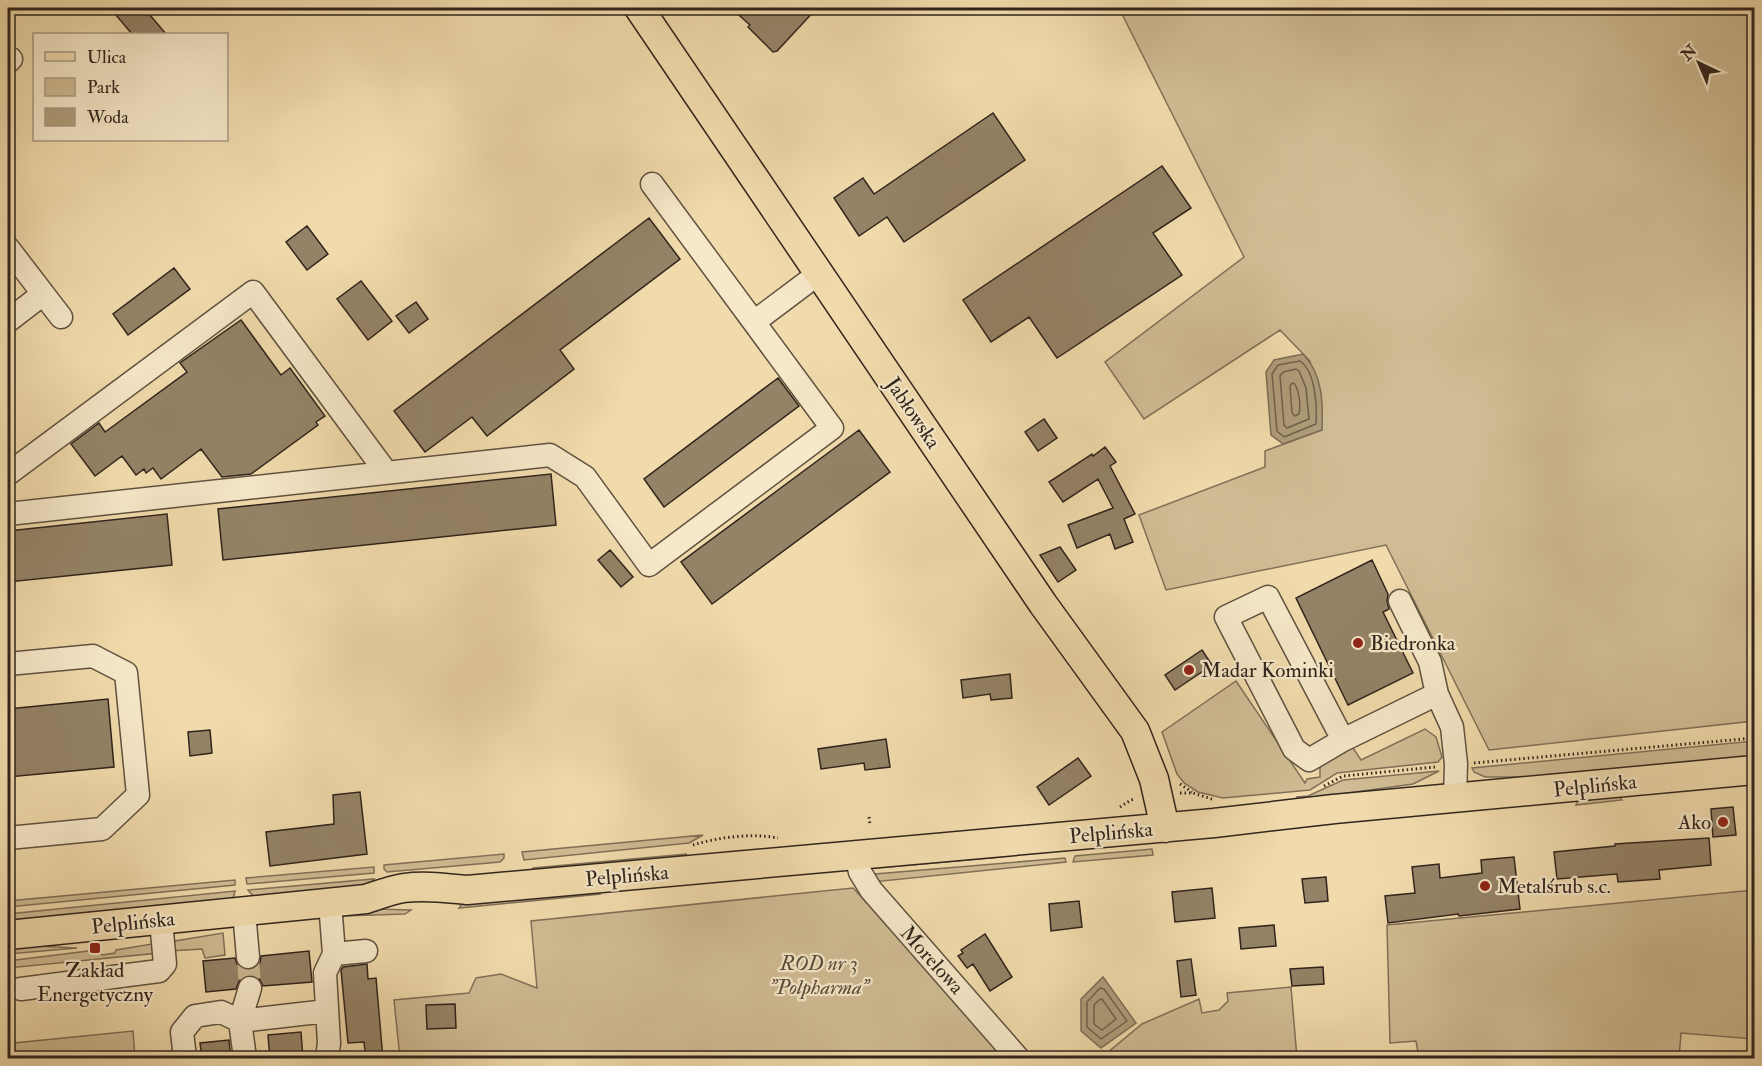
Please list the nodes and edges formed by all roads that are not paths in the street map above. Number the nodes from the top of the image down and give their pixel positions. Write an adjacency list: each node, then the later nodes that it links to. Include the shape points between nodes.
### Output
1 (639, 8): 4 (main road, Jabłowska)
2 (652, 184): 8 (street)
3 (8, 248): 5 (street)
4 (818, 274): 8 (street); 18 (main road, Jabłowska, via 1043,604 1136,731 1154,779)
5 (43, 294): 6 (street); 7 (street)
6 (61, 317)
7 (8, 321)
8 (754, 322): 9 (street, via 832,428 649,565 585,477 550,455)
9 (387, 472): 10 (street, via 253,292); 11 (street)
10 (8, 474)
11 (8, 514)
12 (1400, 602): 14 (street, via 1430,662)
13 (8, 664): 19 (street, via 93,656 126,673 138,795 102,830)
14 (1437, 694): 15 (street); 17 (street, via 1452,727)
15 (1343, 740): 15 (street, via 1268,597 1226,617 1294,750 1309,760)
16 (1755, 770): 17 (main road, Pelplińska)
17 (1455, 799): 18 (main road, Pelplińska)
18 (1165, 828): 20 (main road, Pelplińska)
19 (8, 838)
20 (856, 855): 21 (main road, Pelplińska, via 467,890 416,904 366,899); 35 (street, Morelowa, via 860,872 871,890)
21 (330, 903): 22 (main road, Pelplińska); 26 (street)
22 (244, 912): 23 (main road, Pelplińska); 27 (street)
23 (161, 921): 24 (main road, Pelplińska); 29 (street, via 165,964 159,971)
24 (8, 935)
25 (366, 951): 26 (street)
26 (334, 954): 30 (street, via 325,973)
27 (248, 957)
28 (250, 988): 31 (street)
29 (21, 989)
30 (327, 1011): 31 (street); 34 (street)
31 (240, 1021): 32 (street, via 221,1012 195,1016 182,1032); 33 (street)
32 (185, 1059)
33 (245, 1059)
34 (327, 1059)
35 (1018, 1059)

